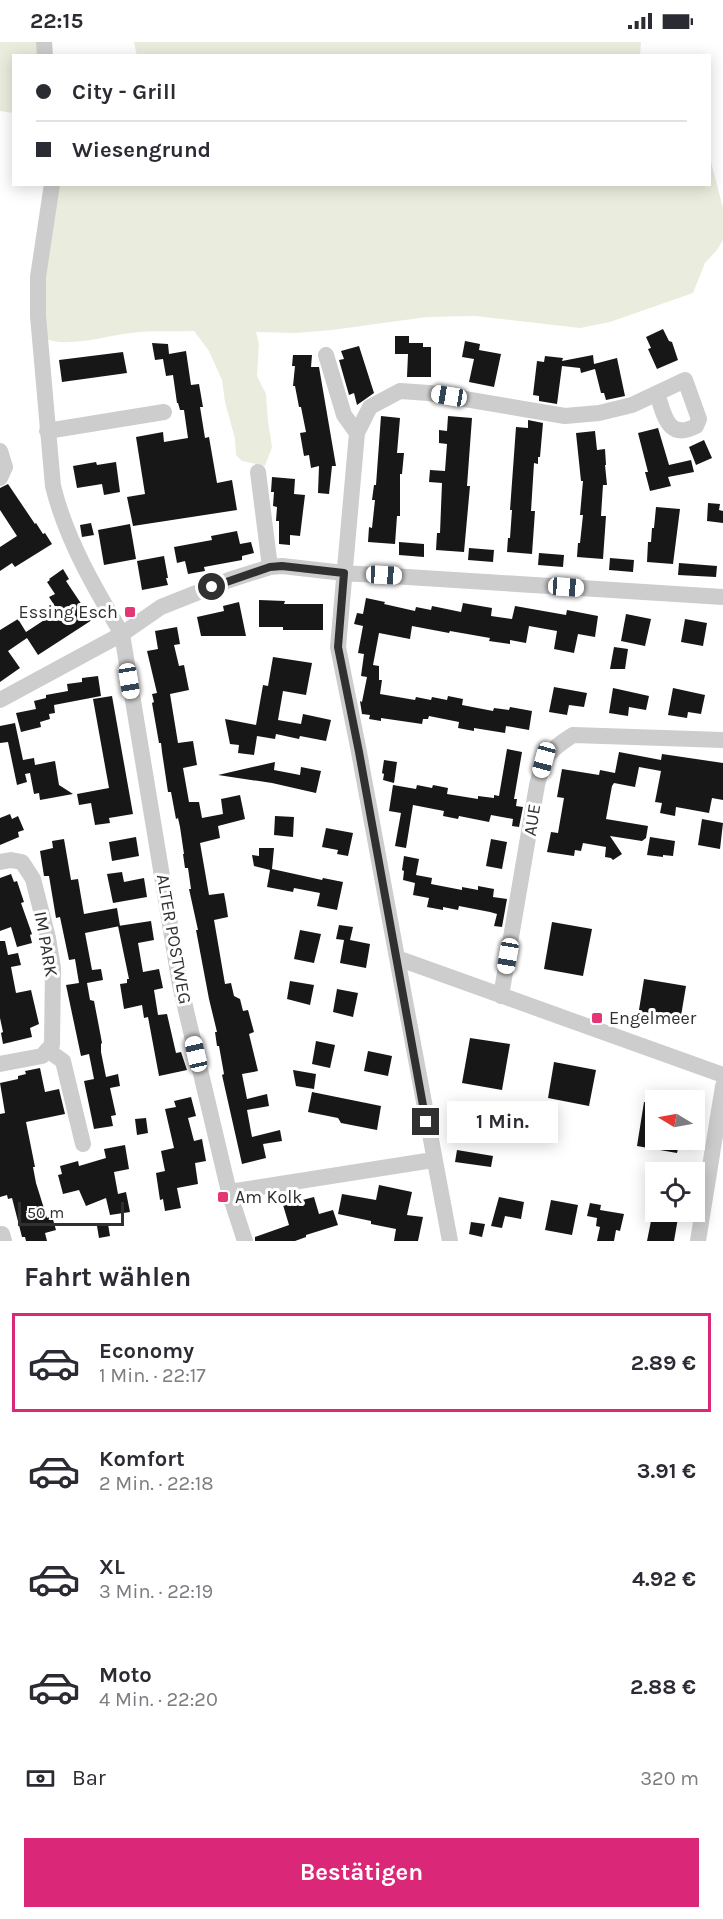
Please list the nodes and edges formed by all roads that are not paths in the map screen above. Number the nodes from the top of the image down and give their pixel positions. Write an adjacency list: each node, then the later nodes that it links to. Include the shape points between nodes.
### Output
1 (52, 186): 5 (street, via 38,277)
2 (326, 355): 6 (street, via 344,415)
3 (657, 393): 6 (street, via 632,405 565,416 400,391 370,407)
4 (164, 412): 5 (street)
5 (47, 431): 13 (street, via 59,511)
6 (357, 433): 11 (street)
7 (0, 451): 9 (street, via 5,467)
8 (258, 472): 10 (street)
9 (0, 478)
10 (270, 567): 11 (street); 13 (street, via 161,607)
11 (344, 573): 12 (street); 17 (street, via 338,647)
12 (723, 597)
13 (122, 634): 14 (street); 25 (street, ALTER POSTWEG, via 180,985)
14 (0, 700)
15 (723, 740): 18 (street, AUE, via 573,735 553,748 544,760 537,785)
16 (0, 862): 19 (street, IM PARK, via 22,862 28,869 48,938 53,968 53,1031 52,1045)
17 (397, 958): 18 (street); 24 (street)
18 (501, 996): 21 (street)
19 (47, 1050): 20 (street, via 42,1056); 23 (street, via 63,1061)
20 (0, 1064)
21 (723, 1075)
22 (723, 1086): 28 (street)
23 (83, 1144)
24 (433, 1160): 25 (street); 27 (street)
25 (229, 1192): 26 (street, ALTER POSTWEG)
26 (245, 1241)
27 (450, 1241)
28 (698, 1241)

